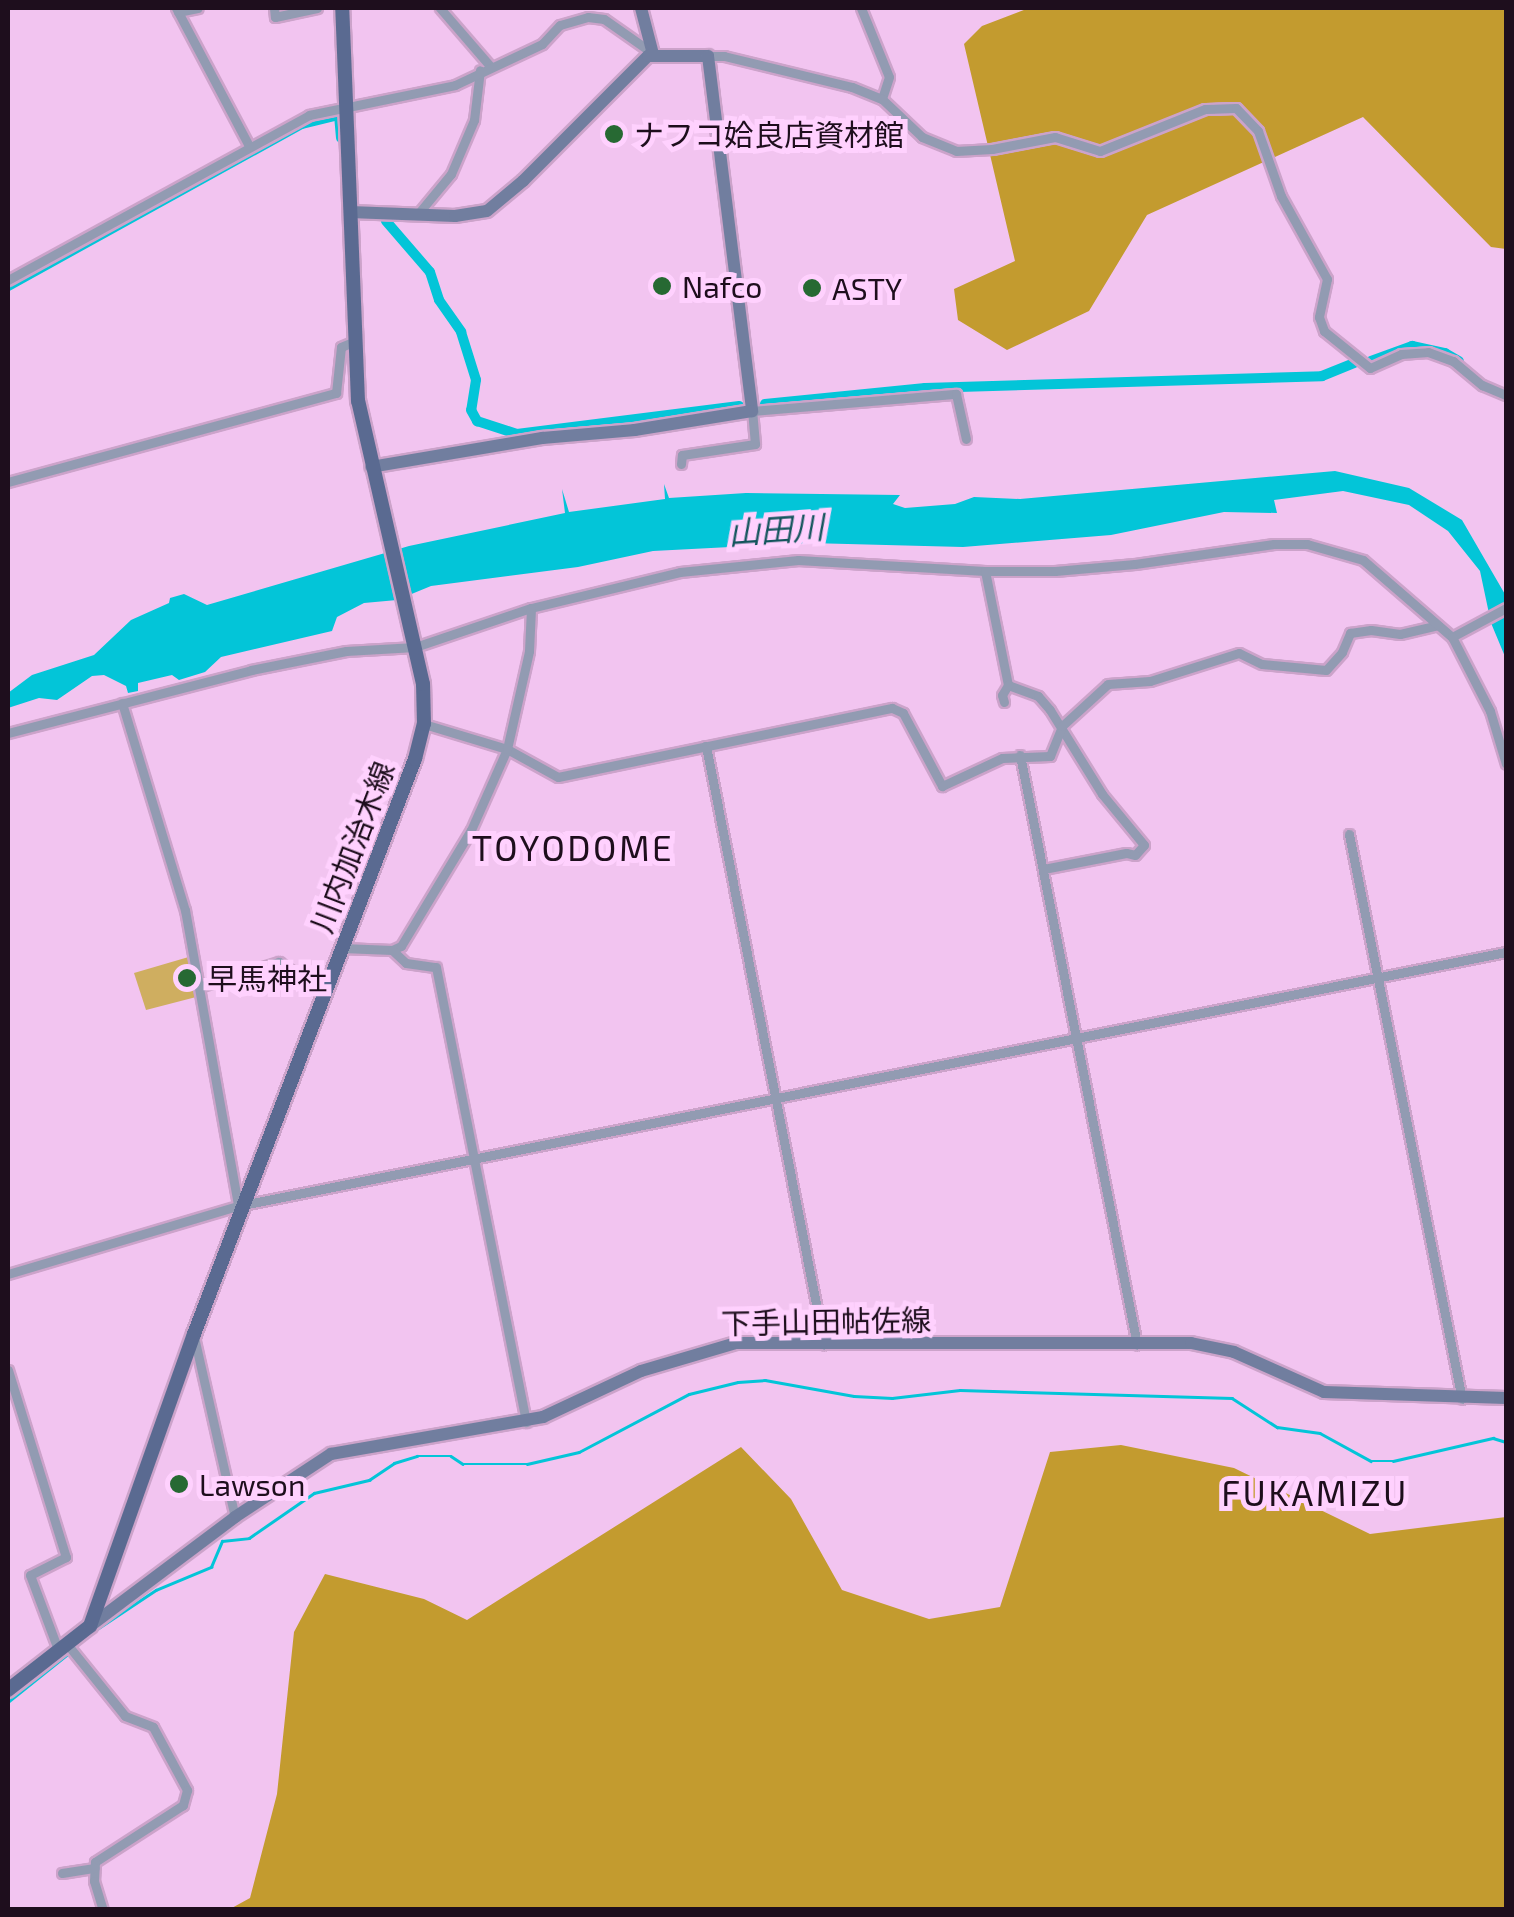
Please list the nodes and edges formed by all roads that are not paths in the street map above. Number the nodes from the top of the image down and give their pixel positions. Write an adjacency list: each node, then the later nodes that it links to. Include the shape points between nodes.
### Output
1 (198, 8): 8 (street)
2 (274, 8): 3 (street, via 275,17)
3 (318, 8)
4 (342, 8): 13 (main road, 川内加治木線)
5 (440, 8): 11 (street)
6 (641, 8): 9 (main road)
7 (861, 8): 12 (street, via 889,77)
8 (177, 10): 14 (street)
9 (653, 54): 10 (main road); 11 (street, via 604,19 588,17 560,25 542,44); 16 (main road, via 504,200 475,215)
10 (708, 56): 12 (street, via 830,80); 20 (main road)
11 (485, 68): 13 (street, via 455,85); 16 (street, via 474,120 451,174)
12 (882, 99): 19 (street, via 922,137 971,152 1055,137 1100,151 1206,109 1236,108 1258,131 1281,196 1327,279 1318,317 1324,331 1370,368 1400,354 1428,352)
13 (346, 105): 14 (street); 15 (main road, 川内加治木線)
14 (249, 146): 17 (street)
15 (350, 212): 16 (main road); 18 (main road, 川内加治木線)
16 (417, 215)
17 (8, 280)
18 (353, 342): 23 (main road, 川内加治木線); 24 (street, via 341,346 336,393)
19 (1506, 395)
20 (752, 411): 21 (street, via 956,394); 22 (street, via 755,444 682,455); 23 (main road)
21 (966, 440)
22 (681, 464)
23 (371, 467): 30 (main road, 川内加治木線)
24 (8, 482)
25 (985, 571): 26 (street, via 798,560 680,572); 28 (street, via 1135,564 1307,544 1364,560); 31 (street)
26 (531, 608): 30 (street); 38 (street, via 529,651)
27 (1506, 608): 29 (street)
28 (1438, 626): 29 (street); 35 (street, via 1350,633 1326,670 1262,664 1239,653 1150,682 1108,684)
29 (1455, 636): 40 (street)
30 (414, 644): 33 (street, via 346,650); 34 (main road, 川内加治木線)
31 (1008, 685): 32 (street); 35 (street, via 1038,696)
32 (1004, 702)
33 (122, 703): 36 (street); 47 (street)
34 (424, 724): 38 (street); 43 (main road, 川内加治木線)
35 (1062, 726): 39 (street, via 1050,756); 42 (street, via 1102,794 1144,846 1135,855)
36 (8, 733)
37 (706, 746): 38 (street, via 558,777); 39 (street, via 892,708 903,713 942,786); 50 (street)
38 (507, 750): 44 (street, via 470,830 407,938)
39 (1020, 755): 42 (street)
40 (1506, 764)
41 (1348, 834): 46 (street)
42 (1044, 869): 49 (street)
43 (342, 948): 44 (street); 48 (main road, 川内加治木線)
44 (392, 950): 51 (street, via 406,963 436,968)
45 (1506, 952): 46 (street)
46 (1378, 976): 49 (street); 59 (street)
47 (202, 986): 48 (street, via 278,962); 52 (street)
48 (326, 995): 52 (main road, 川内加治木線)
49 (1076, 1037): 50 (street); 56 (street)
50 (777, 1096): 51 (street); 55 (street)
51 (473, 1159): 52 (street); 60 (street)
52 (242, 1205): 53 (street); 54 (main road, 川内加治木線)
53 (8, 1274)
54 (194, 1334): 61 (street); 62 (main road, 川内加治木線)
55 (824, 1344): 56 (main road, 下手山田帖佐線); 60 (main road, 下手山田帖佐線, via 710,1348)
56 (1137, 1346): 59 (main road, 下手山田帖佐線, via 1191,1344 1234,1352 1324,1392)
57 (8, 1370): 63 (street, via 66,1557 30,1576)
58 (1506, 1398): 59 (main road, 下手山田帖佐線)
59 (1462, 1399)
60 (526, 1422): 61 (main road, 下手山田帖佐線, via 344,1448)
61 (236, 1517): 62 (main road, 下手山田帖佐線)
62 (90, 1626): 63 (main road)
63 (63, 1648): 64 (main road); 65 (street, via 125,1716 153,1727 187,1790 183,1805 126,1838)
64 (8, 1690)
65 (95, 1868): 66 (street); 67 (street)
66 (62, 1873)
67 (104, 1910)

